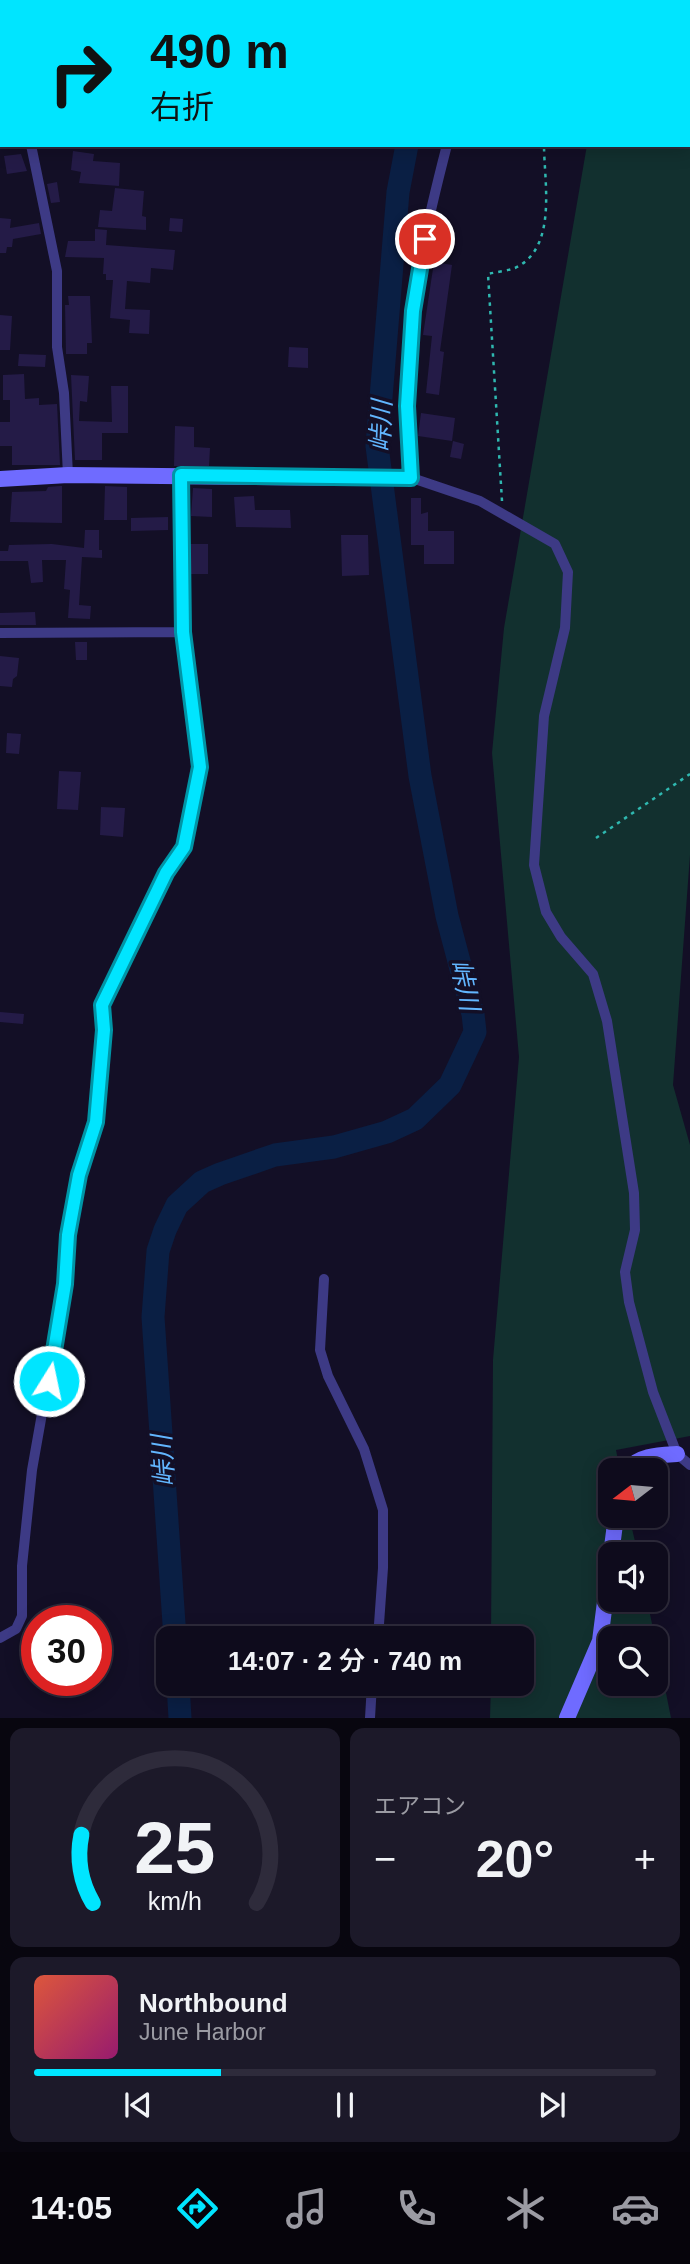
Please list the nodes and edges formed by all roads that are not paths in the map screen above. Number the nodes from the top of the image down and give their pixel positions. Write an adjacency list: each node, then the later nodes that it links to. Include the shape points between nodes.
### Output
1 (31, 147): 3 (street, via 57,271 57,347)
2 (446, 147): 6 (street, via 429,215 413,311 407,406)
3 (68, 475): 4 (street); 7 (street)
4 (181, 475): 5 (street); 8 (street)
5 (351, 478): 6 (street)
6 (411, 478): 11 (street, via 503,512 555,544 568,572 565,628 544,716 534,865 546,912 593,974 607,1021 634,1193 635,1230 625,1272 629,1302 653,1392)
7 (0, 479)
8 (183, 632): 9 (street); 16 (street, via 200,767 191,821 184,847 166,873 102,1005 96,1122 79,1175 32,1470 22,1616 16,1629)
9 (0, 634)
10 (324, 1279): 15 (street, via 320,1350 364,1449 383,1510)
11 (677, 1454): 12 (street); 13 (street)
12 (646, 1458)
13 (690, 1465)
14 (614, 1528): 19 (street, via 600,1641)
15 (380, 1626)
16 (0, 1638)
17 (371, 1696): 18 (street)
18 (370, 1718)
19 (567, 1718)

